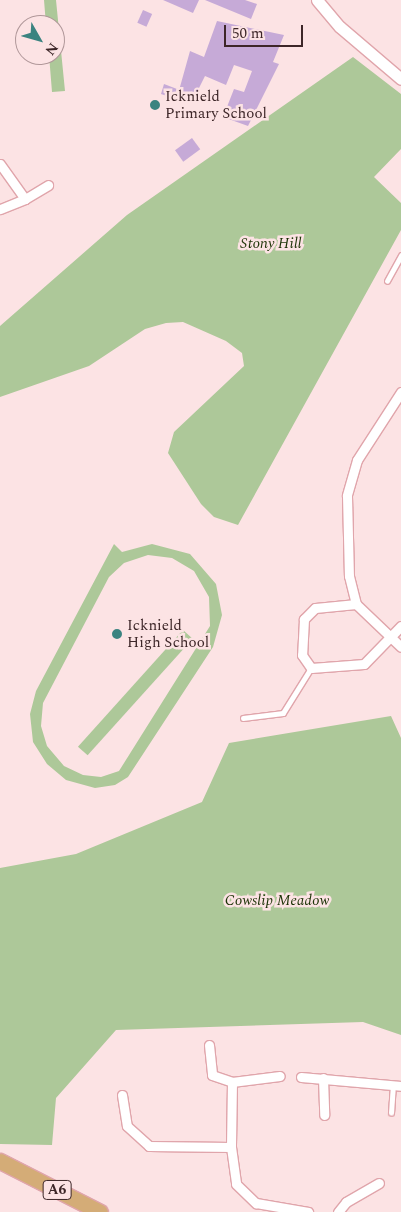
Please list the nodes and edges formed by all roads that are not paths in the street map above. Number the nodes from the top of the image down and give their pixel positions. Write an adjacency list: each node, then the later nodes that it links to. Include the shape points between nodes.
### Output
1 (317, 0): 2 (street, via 340,27)
2 (401, 79)
3 (0, 164): 5 (street)
4 (48, 186): 5 (street)
5 (25, 199): 6 (street)
6 (0, 209)
7 (401, 256): 8 (lane)
8 (387, 281)
9 (401, 392): 10 (street, via 357,460 347,496 349,576)
10 (356, 604): 12 (street); 14 (street, via 315,608 304,619 302,655)
11 (401, 626): 12 (street)
12 (390, 637): 13 (street); 14 (street, via 364,664)
13 (401, 647)
14 (311, 668): 15 (lane, via 283,713)
15 (242, 718)
16 (209, 1045): 20 (street, via 212,1076)
17 (280, 1076): 20 (street)
18 (301, 1078): 19 (street)
19 (323, 1078): 21 (street); 24 (street)
20 (232, 1082): 25 (street)
21 (397, 1085): 23 (lane)
22 (122, 1096): 25 (street, via 127,1126 149,1146)
23 (391, 1113)
24 (324, 1115)
25 (231, 1147): 29 (street, via 236,1184 256,1203)
26 (0, 1161): 28 (highway, A6)
27 (379, 1183): 30 (street, via 346,1202)
28 (100, 1212)
29 (308, 1212)
30 (338, 1212)

